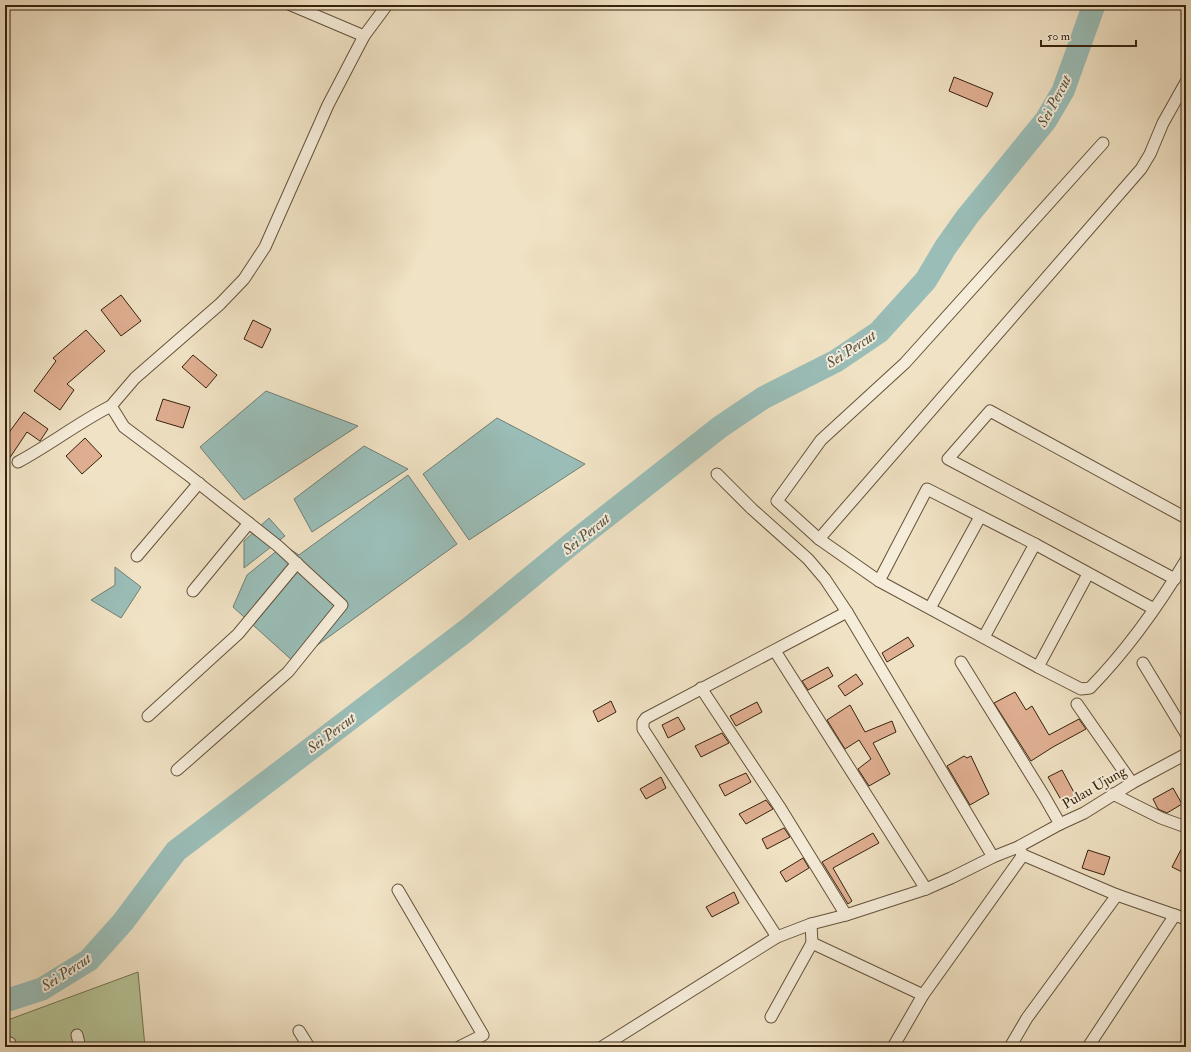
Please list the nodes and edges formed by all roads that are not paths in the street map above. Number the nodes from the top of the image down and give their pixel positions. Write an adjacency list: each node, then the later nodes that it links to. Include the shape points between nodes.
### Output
1 (291, 5): 3 (street)
2 (387, 5): 3 (street)
3 (364, 36): 6 (street, via 328,105 265,247 244,279 220,304 134,378)
4 (1186, 82): 13 (street, via 1141,169)
5 (1103, 142): 13 (street, via 905,363 821,440 777,501)
6 (111, 406): 7 (street); 9 (street, via 124,427)
7 (18, 462)
8 (717, 474): 24 (street, via 808,559)
9 (199, 483): 12 (street); 15 (street)
10 (980, 517): 14 (street); 20 (street, via 927,489); 22 (street)
11 (1186, 518): 19 (street, via 990,411 948,459)
12 (249, 523): 17 (street); 21 (street)
13 (819, 539): 20 (street)
14 (1035, 544): 18 (street); 25 (street)
15 (138, 556)
16 (1186, 560): 19 (street)
17 (297, 563): 32 (street, via 238,634); 35 (street, via 342,606 288,672)
18 (1088, 574): 23 (street); 29 (street)
19 (1175, 579): 23 (street)
20 (879, 581): 22 (street)
21 (193, 591)
22 (930, 608): 25 (street)
23 (1154, 610): 29 (street, via 1090,688 1081,689)
24 (847, 612): 26 (street); 41 (street)
25 (984, 637): 29 (street)
26 (775, 651): 30 (street); 42 (street)
27 (961, 662): 38 (street)
28 (1143, 663): 33 (street)
29 (1038, 667)
30 (701, 688): 45 (street, via 779,806); 49 (street, via 646,718 643,729)
31 (1077, 704): 36 (street)
32 (148, 716)
33 (1186, 734)
34 (1186, 754): 36 (street, Pulau Ujung)
35 (177, 770)
36 (1132, 783): 37 (street, Pulau Ujung)
37 (1113, 794): 38 (street, Pulau Ujung, via 1084,813); 39 (street, via 1161,818)
38 (1060, 824): 40 (street, Pulau Ujung)
39 (1186, 827)
40 (1020, 851): 41 (street, Pulau Ujung); 44 (street); 51 (street)
41 (993, 857): 42 (street, Pulau Ujung)
42 (926, 889): 45 (street, Pulau Ujung)
43 (398, 890): 57 (street, via 483,1035)
44 (1118, 895): 46 (street); 60 (street, via 1027,1018)
45 (846, 915): 48 (street, Pulau Ujung)
46 (1175, 915): 47 (street); 61 (street)
47 (1186, 920)
48 (812, 924): 49 (street, Pulau Ujung); 50 (street)
49 (777, 937): 58 (street, Pulau Ujung)
50 (812, 943): 51 (street); 52 (street)
51 (923, 995): 59 (street)
52 (771, 1017)
53 (299, 1031): 56 (street)
54 (77, 1035): 55 (street)
55 (80, 1047)
56 (309, 1047)
57 (459, 1047)
58 (602, 1047)
59 (893, 1047)
60 (1010, 1047)
61 (1088, 1047)

